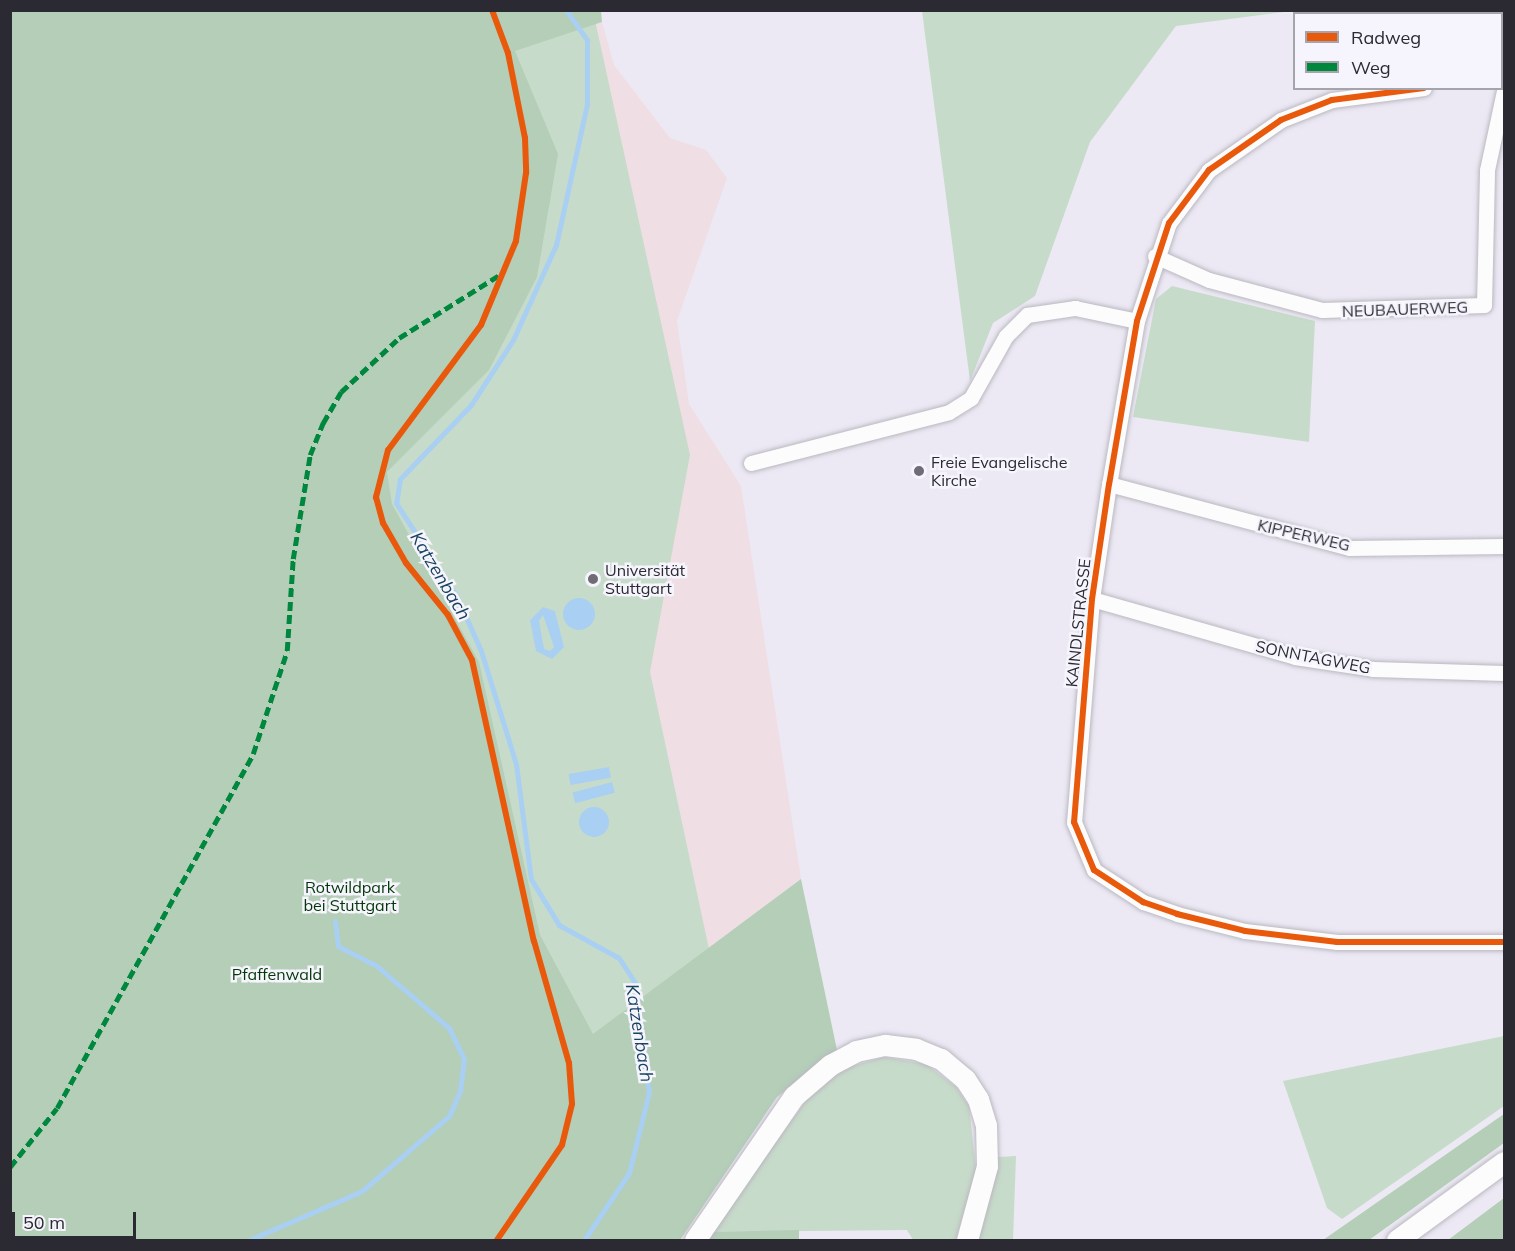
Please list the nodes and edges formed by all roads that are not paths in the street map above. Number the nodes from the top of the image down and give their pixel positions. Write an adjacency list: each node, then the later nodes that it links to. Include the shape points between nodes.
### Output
1 (1409, 90): 3 (street, KAINDLSTRASSE, via 1332,100 1281,120 1239,144 1184,198)
2 (1504, 92): 3 (street, NEUBAUERWEG, via 1486,170 1484,305 1322,310 1209,280)
3 (1155, 256): 4 (street, KAINDLSTRASSE)
4 (1137, 321): 5 (street, via 1075,308 1027,315 1006,336 971,398 950,412); 6 (street, KAINDLSTRASSE)
5 (751, 463)
6 (1109, 484): 7 (street, KIPPERWEG, via 1349,548); 8 (street, KAINDLSTRASSE)
7 (1504, 546)
8 (1092, 599): 9 (street, SONNTAGWEG, via 1295,657 1373,669); 10 (street, KAINDLSTRASSE, via 1074,822 1094,870 1143,902 1245,931 1421,946)
9 (1504, 673)
10 (1504, 942)
11 (1504, 1162): 14 (main road)
12 (695, 1240): 13 (main road, via 794,1096 830,1065 856,1051 885,1045 916,1048 941,1059 965,1079 978,1099 987,1132 987,1166)
13 (967, 1240)
14 (1397, 1240)

